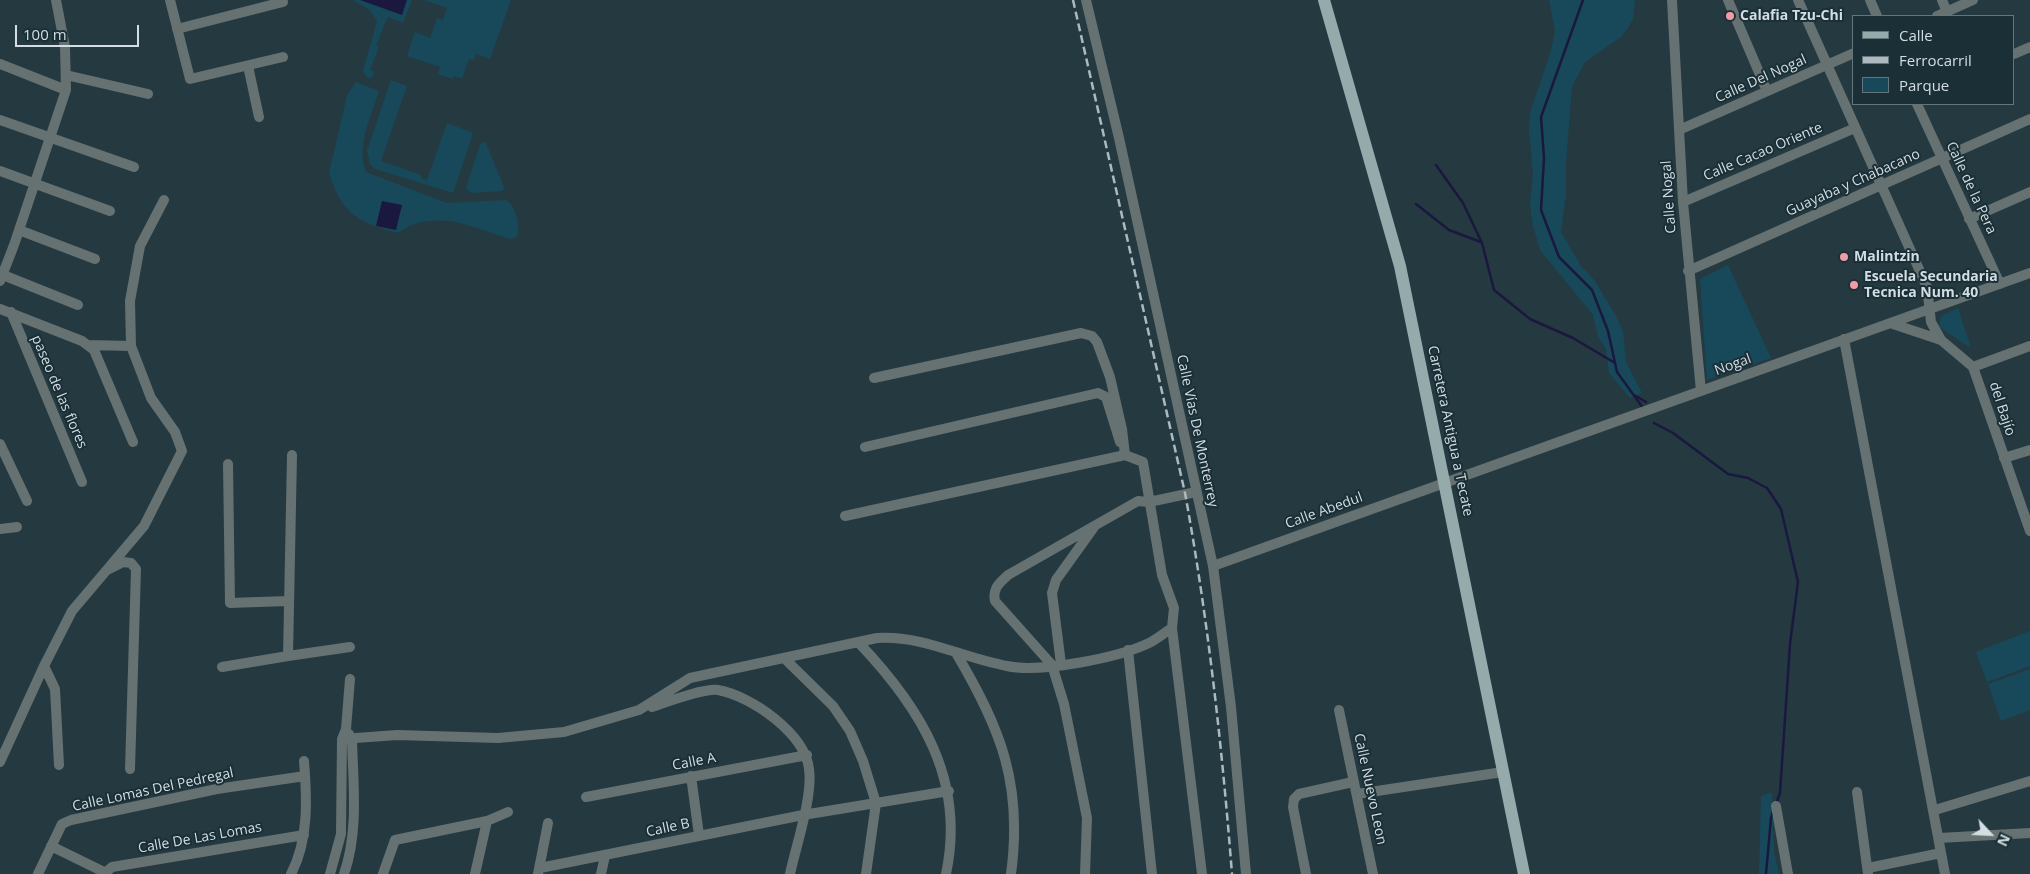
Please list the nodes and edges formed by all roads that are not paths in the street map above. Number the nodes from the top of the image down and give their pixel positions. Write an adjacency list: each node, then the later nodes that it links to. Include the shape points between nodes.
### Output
1 (56, 0): 23 (street, via 65,47)
2 (170, 0): 15 (street)
3 (1086, 0): 74 (street, Calle Vías De Monterrey)
4 (1324, 0): 73 (main road, Carretera Antigua a Tecate, via 1400,266)
5 (1672, 0): 32 (street, Calle Nogal)
6 (1728, 0): 25 (street)
7 (1798, 0): 21 (street)
8 (1870, 0): 13 (street)
9 (1942, 0): 12 (street)
10 (1973, 0): 12 (street)
11 (282, 2): 15 (street)
12 (1947, 12): 14 (street)
13 (1878, 15)
14 (1940, 15)
15 (177, 29): 22 (street, via 190,79)
16 (2030, 47): 18 (street)
17 (1852, 54): 21 (street, Calle Del Nogal)
18 (2015, 54)
19 (283, 57): 22 (street)
20 (0, 64): 24 (street)
21 (1828, 64): 25 (street, Calle Del Nogal); 31 (street)
22 (248, 66): 28 (street)
23 (66, 75): 24 (street); 26 (street)
24 (66, 90): 33 (street)
25 (1767, 91): 32 (street, Calle Del Nogal)
26 (148, 94)
27 (1917, 105): 34 (street, Calle de la Pera)
28 (258, 117)
29 (0, 120): 33 (street)
30 (2030, 120): 34 (street, Guayaba y Chabacano)
31 (1854, 128): 38 (street); 41 (street, Calle Cacao Oriente)
32 (1678, 130): 41 (street, Calle Nogal)
33 (51, 137): 35 (street); 37 (street)
34 (1942, 158): 38 (street, Guayaba y Chabacano); 43 (street, Calle de la Pera)
35 (134, 167)
36 (0, 171): 37 (street)
37 (36, 184): 42 (street); 44 (street)
38 (1881, 186): 46 (street, Guayaba y Chabacano); 51 (street, via 1927,288)
39 (2030, 192): 43 (street)
40 (164, 200): 58 (street, via 140,246 130,301)
41 (1683, 202): 46 (street, Calle Nogal)
42 (110, 210)
43 (1969, 219): 49 (street, Calle de la Pera)
44 (19, 230): 45 (street); 48 (street)
45 (95, 259)
46 (1688, 271): 62 (street, Calle Nogal)
47 (2030, 273): 49 (street, Nogal)
48 (1, 278): 50 (street)
49 (2000, 284): 51 (street, Nogal)
50 (78, 305)
51 (1929, 308): 54 (street, Nogal); 56 (street, via 1931,322)
52 (0, 309): 53 (street)
53 (11, 312): 57 (street); 72 (street, paseo de las flores)
54 (1890, 323): 55 (street, Nogal); 56 (street)
55 (1844, 339): 62 (street, Nogal); 115 (street)
56 (1941, 340): 60 (street)
57 (88, 346): 58 (street); 63 (street, via 94,350)
58 (131, 346): 83 (street, via 151,398 175,432 182,451 144,526)
59 (2030, 346): 60 (street)
60 (1973, 367): 70 (street, del Bajío)
61 (874, 378): 65 (street, via 1082,333 1092,336 1097,342 1110,378 1122,429)
62 (1700, 391): 73 (street, Nogal)
63 (133, 442)
64 (0, 444): 75 (street)
65 (1122, 444): 66 (street, via 1106,397 1098,393); 69 (street)
66 (865, 447)
67 (2030, 450): 70 (street)
68 (292, 455): 84 (street)
69 (1125, 455): 76 (street, via 1143,462); 77 (street)
70 (2004, 458): 81 (street, del Bajío)
71 (228, 464): 84 (street, via 230,603)
72 (82, 482)
73 (1446, 482): 82 (street, Calle Abedul); 104 (main road, Carretera Antigua a Tecate)
74 (1196, 492): 76 (street); 82 (street, Calle Vías De Monterrey)
75 (27, 501)
76 (1149, 502): 78 (street, via 1138,501); 85 (street, via 1162,575 1174,608)
77 (845, 516)
78 (1096, 524): 92 (street, via 1056,580 1052,593); 92 (street, via 1008,575 996,586 993,594 995,601)
79 (17, 527): 80 (street)
80 (0, 529)
81 (2030, 531)
82 (1213, 566): 144 (street, Calle Vías De Monterrey, via 1231,707)
83 (103, 571): 93 (street, via 72,611); 103 (street, via 123,562 131,563 136,569)
84 (287, 601): 90 (street)
85 (1172, 628): 88 (street, via 1149,643); 143 (street)
86 (858, 642): 89 (street, via 899,636); 91 (street); 109 (street, via 896,684 912,708 929,738)
87 (350, 646): 90 (street)
88 (1128, 650): 92 (street); 142 (street)
89 (956, 653): 92 (street, via 1006,666); 140 (street, via 983,698 1004,752 1014,818)
90 (288, 656): 94 (street)
91 (784, 658): 96 (street, via 690,678); 113 (street, via 833,706 850,731)
92 (1057, 665): 141 (street, via 1087,818)
93 (44, 666): 99 (street); 102 (street, via 55,689)
94 (222, 667)
95 (350, 679): 98 (street)
96 (639, 710): 98 (street, via 555,732 498,738); 100 (street, via 717,690 741,697 760,708 790,734)
97 (1340, 710): 108 (street, Calle Nuevo Leon)
98 (347, 736): 132 (street, via 341,834); 133 (street, via 353,834)
99 (1, 755)
100 (807, 755): 106 (street, Calle A); 117 (street, via 810,771)
101 (304, 761): 105 (street)
102 (59, 765)
103 (130, 769)
104 (1503, 772): 111 (street); 147 (main road, Carretera Antigua a Tecate)
105 (305, 776): 121 (street); 124 (street, Calle Lomas Del Pedregal, via 216,789 71,820 62,824)
106 (691, 776): 112 (street, Calle A); 122 (street)
107 (2030, 781): 115 (street)
108 (1353, 782): 111 (street, Calle Nuevo Leon); 145 (street, via 1299,794 1294,799 1292,807)
109 (949, 791): 113 (street, Calle B); 139 (street, via 952,832)
110 (1857, 792): 128 (street)
111 (1357, 794): 146 (street, Calle Nuevo Leon)
112 (586, 797)
113 (876, 803): 117 (street, Calle B); 138 (street)
114 (1776, 806): 148 (street)
115 (1934, 810): 123 (street)
116 (508, 812): 118 (street)
117 (803, 815): 122 (street, Calle B); 137 (street)
118 (487, 821): 134 (street, via 396,840); 135 (street)
119 (548, 823): 127 (street)
120 (2030, 833): 123 (street)
121 (304, 835): 129 (street, Calle De Las Lomas, via 112,867); 131 (street)
122 (699, 835): 126 (street, Calle B)
123 (1939, 838): 125 (street)
124 (51, 846): 129 (street); 130 (street, Calle Lomas Del Pedregal)
125 (1941, 853): 128 (street); 149 (street)
126 (605, 856): 127 (street, Calle B); 136 (street)
127 (539, 871)
128 (1868, 871)
129 (104, 873)
130 (38, 874)
131 (291, 874)
132 (330, 874)
133 (344, 874)
134 (383, 874)
135 (476, 874)
136 (601, 874)
137 (790, 874)
138 (866, 874)
139 (946, 874)
140 (1011, 874)
141 (1085, 874)
142 (1152, 874)
143 (1202, 874)
144 (1246, 874)
145 (1306, 874)
146 (1373, 874)
147 (1524, 874)
148 (1788, 874)
149 (1945, 874)

